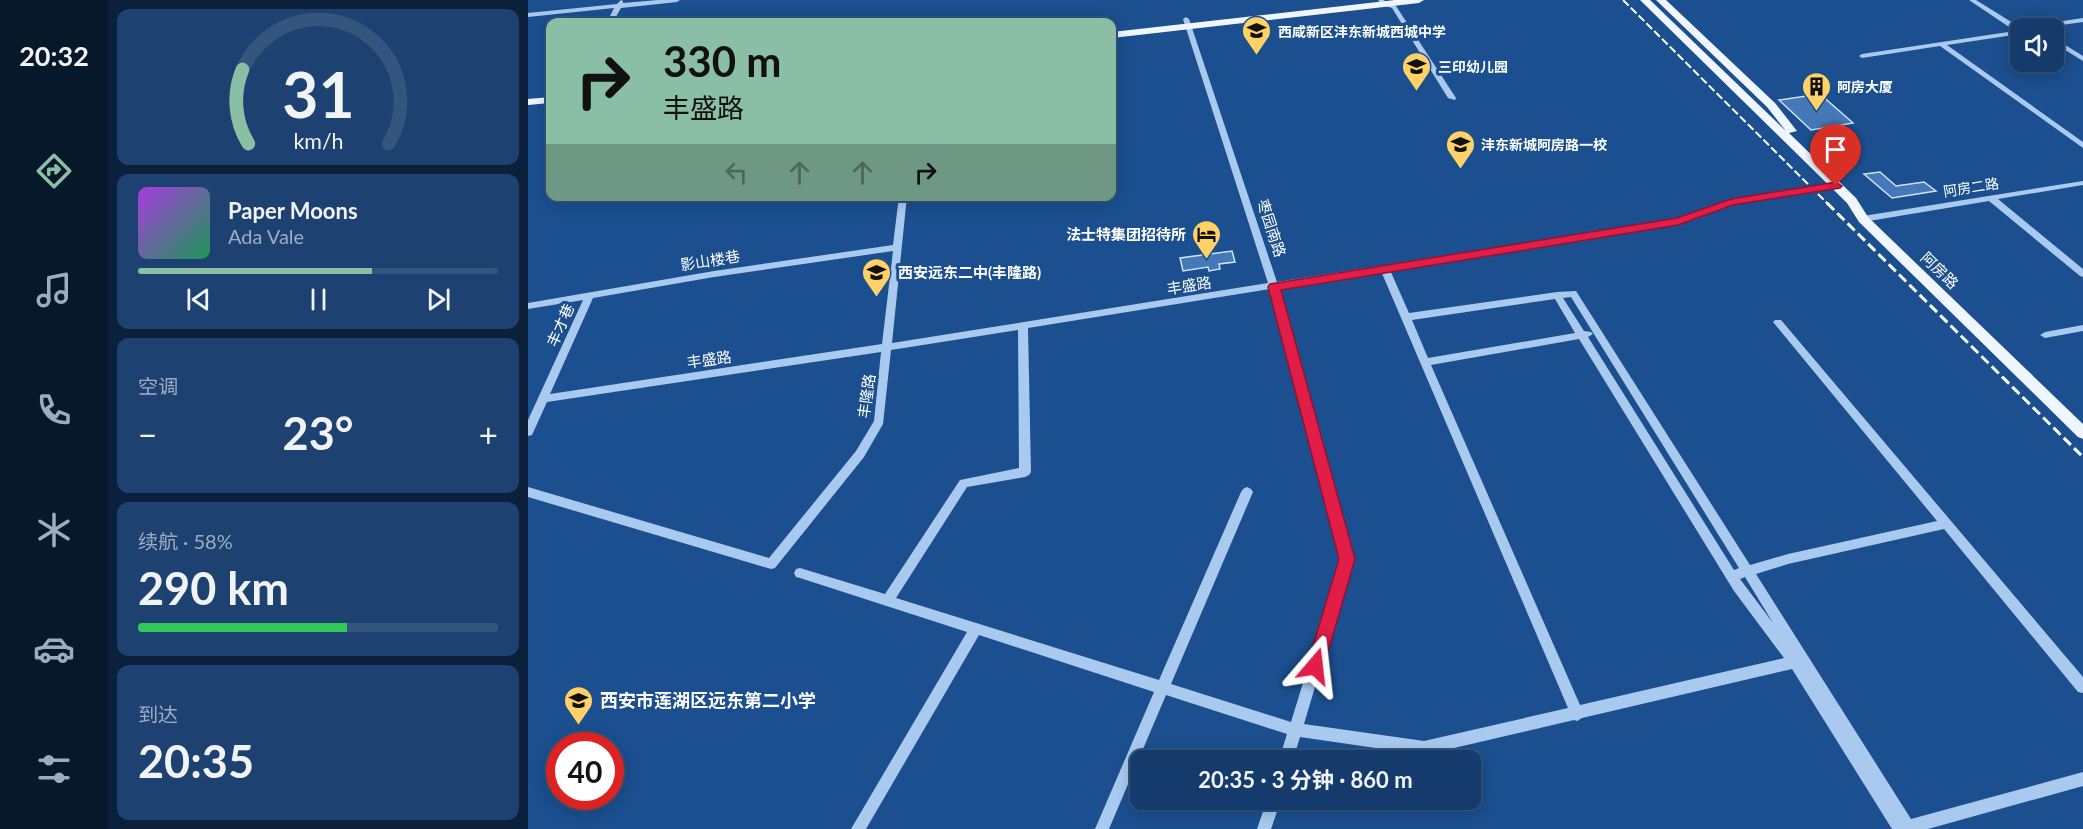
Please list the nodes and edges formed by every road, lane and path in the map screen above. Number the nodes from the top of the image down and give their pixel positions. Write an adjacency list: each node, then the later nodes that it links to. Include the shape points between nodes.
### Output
1 (676, 0): 10 (street)
2 (1355, 0): 14 (main road)
3 (1419, 0): 9 (main road)
4 (1638, 0): 30 (main road, 阿房路, via 1748,106)
5 (1645, 0): 29 (main road, 阿房路)
6 (1652, 0): 29 (main road, 阿房路)
7 (1661, 0): 31 (main road, 阿房路, via 1771,105)
8 (1972, 0): 16 (street)
9 (1382, 2): 14 (main road); 26 (street, via 1394,7)
10 (621, 3): 11 (street); 12 (street)
11 (528, 15)
12 (612, 18)
13 (2083, 20): 15 (street)
14 (1188, 23): 17 (main road); 19 (main road); 41 (street, 枣园南路)
15 (2064, 23)
16 (2010, 25)
17 (1116, 27)
18 (2010, 33): 20 (street)
19 (1116, 34)
20 (1941, 44): 22 (street); 32 (street)
21 (2064, 47): 23 (street)
22 (1862, 56)
23 (2083, 60)
24 (546, 92): 25 (main road)
25 (528, 94)
26 (1452, 98)
27 (546, 100): 28 (main road)
28 (528, 102)
29 (1768, 114): 30 (main road, 阿房路); 31 (main road, 阿房路)
30 (1777, 128): 34 (main road, 阿房路)
31 (1796, 136): 37 (main road, 阿房路, via 1863,200)
32 (2083, 146)
33 (2083, 183): 35 (street, 阿房二路)
34 (1836, 186): 37 (main road, 阿房路); 39 (street, 丰盛路, via 1731,202 1678,221)
35 (1991, 198): 37 (street, 阿房二路); 40 (street)
36 (903, 201): 38 (street, 丰隆路)
37 (1866, 218): 59 (main road, 阿房路); 61 (main road, 阿房路)
38 (898, 248): 42 (street, 影山楼巷); 52 (street, 丰隆路)
39 (1385, 269): 41 (street, 丰盛路); 45 (street)
40 (2083, 274)
41 (1274, 287): 47 (street, 丰盛路); 76 (street, 枣园南路, via 1347,559)
42 (590, 295): 44 (street, 影山楼巷); 56 (street, 丰才巷)
43 (1557, 295): 45 (street); 49 (street, via 1573,292); 50 (street)
44 (528, 306)
45 (1406, 317): 53 (street)
46 (1778, 322): 66 (street)
47 (1023, 326): 52 (street, 丰盛路); 70 (street, via 1024,472 964,483)
48 (2083, 328): 51 (street)
49 (1598, 332): 50 (street); 54 (street)
50 (1582, 335): 53 (street); 55 (street)
51 (2045, 335)
52 (887, 347): 56 (street, 丰盛路); 64 (street, 丰隆路, via 882,406 873,435 771,564)
53 (1425, 362): 75 (street)
54 (1619, 367): 55 (street); 57 (street)
55 (1603, 370): 58 (street)
56 (543, 399): 60 (street, 丰才巷)
57 (1646, 409): 58 (street); 62 (street)
58 (1630, 412): 63 (street)
59 (2083, 422)
60 (528, 432)
61 (2083, 433)
62 (1687, 475): 63 (street); 67 (street)
63 (1670, 478): 69 (street)
64 (528, 492)
65 (1247, 492): 73 (street)
66 (1946, 524): 67 (street, via 1788,559); 74 (street)
67 (1748, 572): 69 (street); 72 (street)
68 (800, 573): 70 (street)
69 (1731, 576): 72 (street)
70 (888, 600): 71 (street)
71 (976, 628): 73 (street); 81 (street)
72 (1799, 661): 75 (street); 80 (street)
73 (1162, 687): 76 (street); 82 (street)
74 (2083, 687)
75 (1576, 714): 76 (street, via 1424,748)
76 (1296, 730): 77 (street, 枣园南路)
77 (1289, 750)
78 (2083, 779): 80 (street)
79 (1271, 810): 83 (street)
80 (1903, 828)
81 (858, 829)
82 (1102, 829)
83 (1264, 829)

